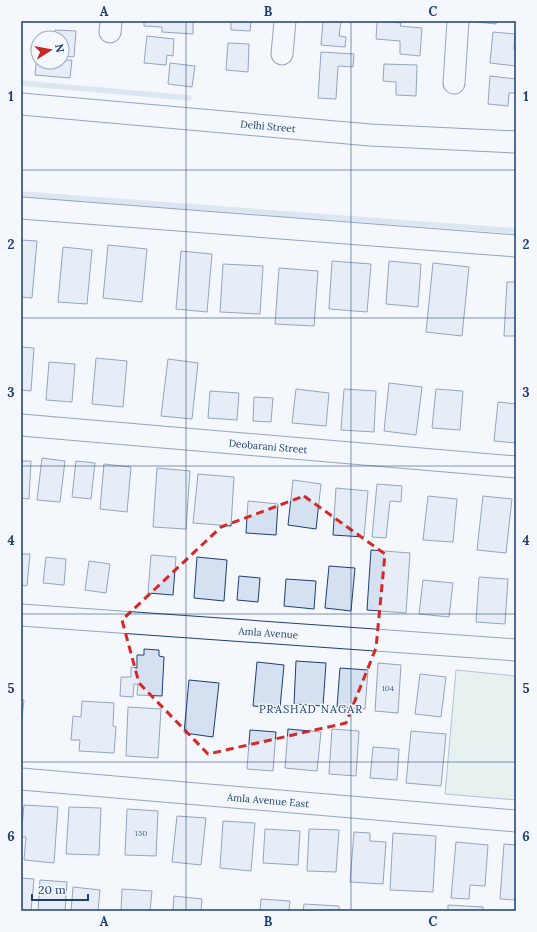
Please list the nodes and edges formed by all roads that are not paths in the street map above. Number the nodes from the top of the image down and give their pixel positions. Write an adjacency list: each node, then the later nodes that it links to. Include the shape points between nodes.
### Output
1 (285, 21): 3 (street)
2 (458, 21): 4 (street)
3 (282, 54)
4 (454, 83)
5 (21, 104): 6 (street, Delhi Street, via 370,135)
6 (516, 142)
7 (21, 208): 8 (street)
8 (516, 246)
9 (21, 425): 10 (street, Deobarani Street)
10 (516, 467)
11 (21, 615): 12 (street, Amla Avenue)
12 (516, 650)
13 (21, 779): 14 (street, Amla Avenue East)
14 (516, 821)

